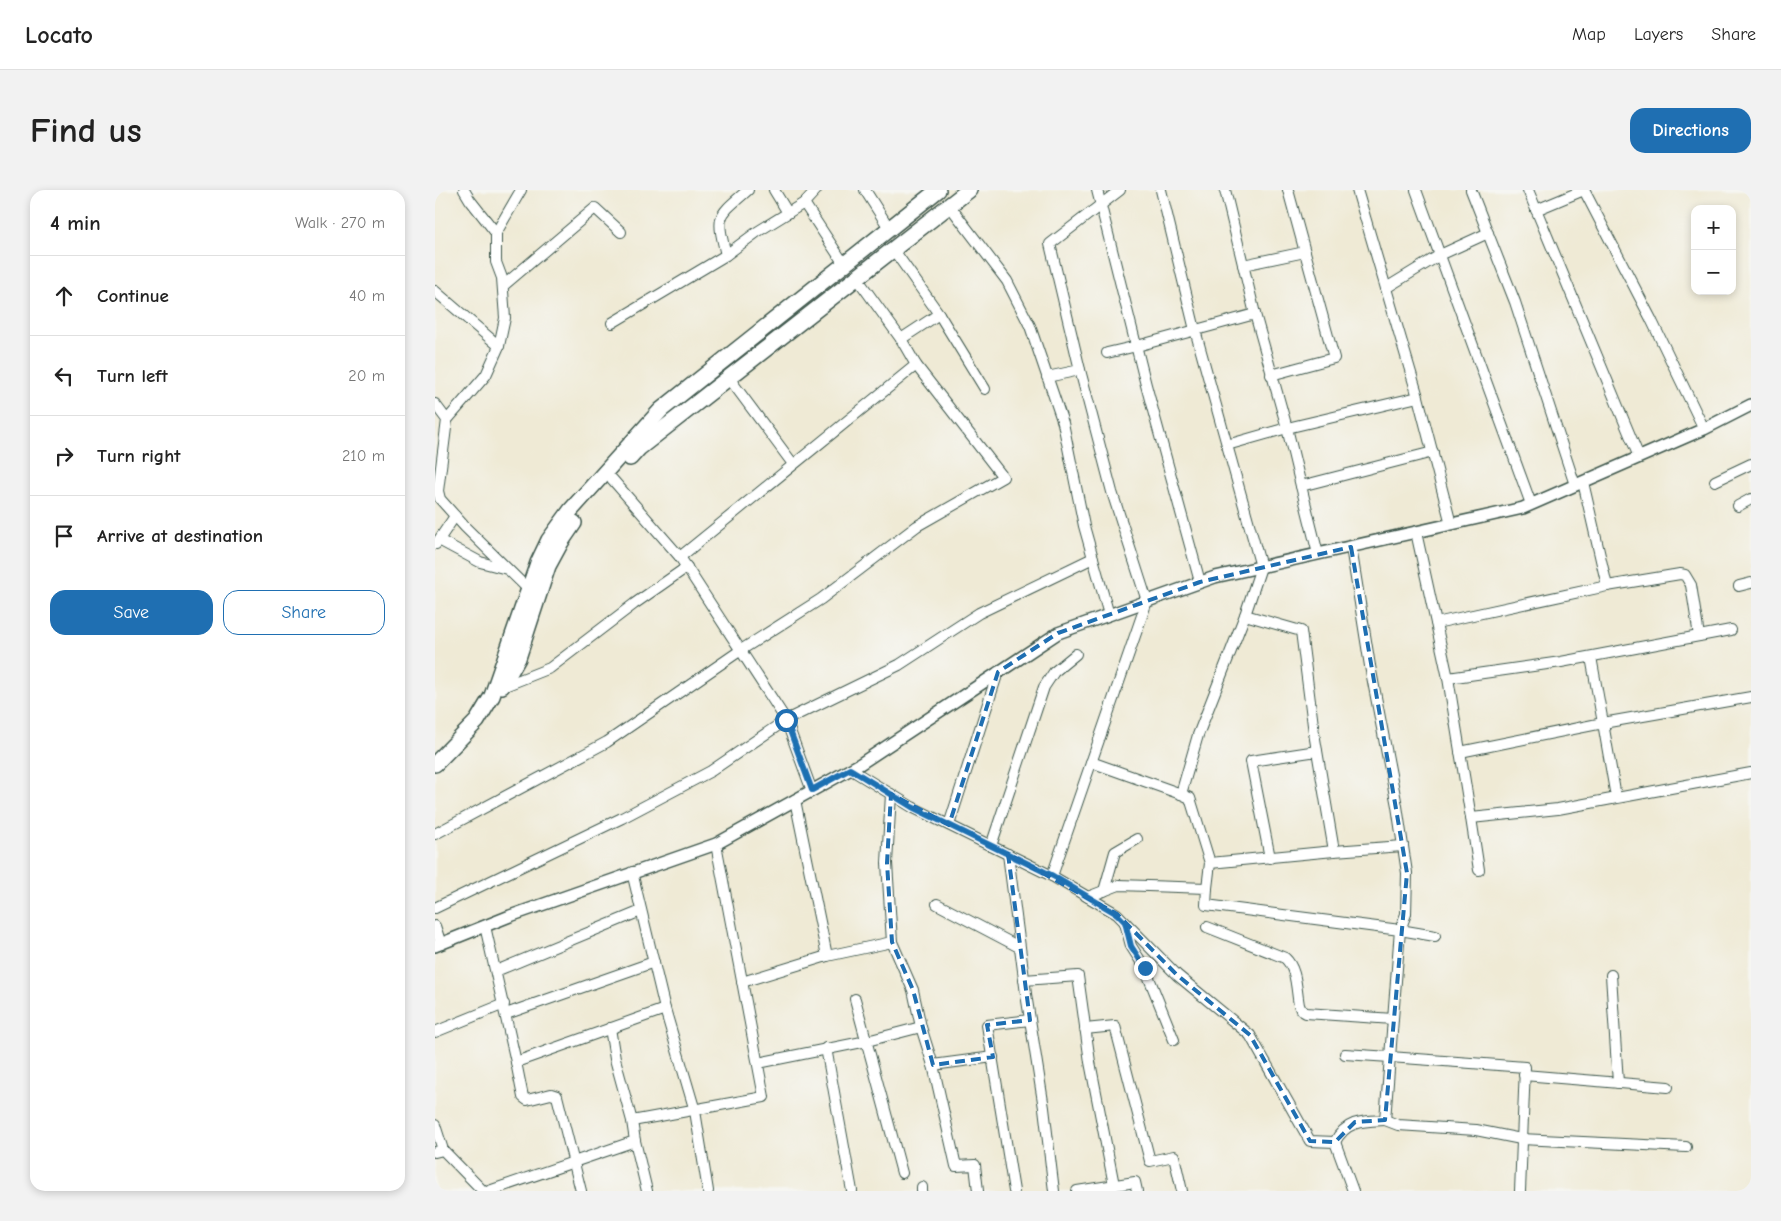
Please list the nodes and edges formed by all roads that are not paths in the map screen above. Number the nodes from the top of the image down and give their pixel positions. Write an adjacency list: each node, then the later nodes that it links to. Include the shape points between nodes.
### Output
1 (465, 190): 26 (street)
2 (521, 190): 26 (street)
3 (774, 190): 23 (street)
4 (816, 190): 19 (street)
5 (865, 190): 24 (street)
6 (938, 190): 24 (main road)
7 (969, 190): 21 (main road)
8 (1097, 190): 20 (street)
9 (1119, 190): 20 (street)
10 (1161, 190): 41 (street)
11 (1225, 190): 33 (street)
12 (1288, 190): 29 (street)
13 (1357, 190): 36 (street)
14 (1416, 190): 31 (street)
15 (1471, 190): 27 (street)
16 (1528, 190): 22 (street)
17 (1584, 190): 22 (street); 57 (street)
18 (743, 192): 30 (street, via 720,220)
19 (803, 203): 23 (street); 32 (street)
20 (1101, 204): 44 (street); 47 (street, via 1050,244)
21 (949, 205): 28 (main road); 49 (street, via 1007,281 1030,326)
22 (1537, 210): 60 (street)
23 (788, 213): 30 (street)
24 (889, 228): 32 (main road)
25 (621, 232): 35 (street, via 595,208)
26 (496, 233): 35 (street, via 496,262)
27 (1488, 233): 31 (street); 65 (street)
28 (893, 249): 34 (main road); 38 (street)
29 (1305, 252): 33 (street); 48 (street, via 1334,358)
30 (726, 255): 40 (street)
31 (1440, 255): 36 (street); 69 (street)
32 (844, 264): 86 (main road, via 661,410 571,510 549,540)
33 (1243, 265): 39 (street)
34 (857, 278): 42 (street); 50 (main road)
35 (503, 286): 43 (street, via 505,318)
36 (1386, 288): 52 (street)
37 (435, 291): 43 (street)
38 (939, 314): 42 (street); 51 (street)
39 (1255, 314): 41 (street); 48 (street)
40 (612, 323)
41 (1195, 330): 44 (street); 58 (street)
42 (901, 339): 46 (street)
43 (499, 346): 55 (street, via 486,375)
44 (1137, 346): 45 (street); 82 (street)
45 (1107, 353)
46 (916, 365): 61 (street); 93 (street, via 1003,477 917,526 821,599)
47 (1080, 370): 49 (street); 87 (street, via 1112,492)
48 (1271, 375): 56 (street)
49 (1047, 377): 78 (street, via 1063,423)
50 (729, 378): 61 (street); 63 (main road, via 639,448)
51 (985, 389)
52 (1418, 397): 56 (street); 59 (street)
53 (435, 404): 55 (street)
54 (1751, 405): 57 (street)
55 (447, 420): 68 (street)
56 (1287, 428): 58 (street); 66 (street)
57 (1704, 429): 60 (street)
58 (1227, 445): 80 (street)
59 (1433, 452): 66 (street); 72 (street)
60 (1639, 457): 65 (street)
61 (793, 464): 77 (street)
62 (1751, 464): 64 (street)
63 (611, 479): 77 (street); 98 (main road, via 581,514 548,566 518,658)
64 (1715, 480)
65 (1579, 483): 69 (street); 84 (street)
66 (1301, 486): 76 (street)
67 (1751, 499): 70 (street)
68 (438, 501): 71 (street)
69 (1531, 504): 72 (street)
70 (1738, 506)
71 (455, 516): 74 (street); 81 (street)
72 (1451, 524): 73 (street)
73 (1416, 532): 75 (street); 90 (street)
74 (437, 542): 81 (street, via 480,562)
75 (1351, 547): 76 (street); 119 (street)
76 (1318, 554): 80 (street)
77 (680, 557): 79 (street)
78 (1093, 558): 88 (street); 100 (street, via 979,613 899,665)
79 (687, 567): 93 (street); 98 (street, via 550,668)
80 (1261, 567): 82 (street); 89 (street)
81 (510, 570): 86 (street)
82 (1200, 582): 87 (street)
83 (1751, 583): 85 (street)
84 (1607, 586): 90 (street); 92 (street, via 1685,575 1691,585)
85 (1739, 586)
86 (528, 589): 98 (main road)
87 (1147, 601): 88 (street); 104 (street)
88 (1109, 615): 96 (street, via 1058,633)
89 (1245, 615): 102 (street, via 1301,631); 110 (street, via 1199,735)
90 (1436, 623): 97 (street)
91 (1731, 630): 92 (street)
92 (1699, 636): 95 (street)
93 (741, 650): 100 (street); 115 (street, via 607,742)
94 (1075, 654): 118 (street, via 1054,672 1044,687)
95 (1591, 656): 97 (street); 101 (street)
96 (998, 672): 106 (street); 114 (street)
97 (1448, 678): 103 (street)
98 (497, 691): 105 (main road, via 477,721)
99 (1751, 697): 101 (street)
100 (786, 720): 108 (street); 131 (street, via 695,780)
101 (1603, 723): 103 (street); 111 (street)
102 (1317, 751): 120 (street); 122 (street, via 1251,761)
103 (1460, 752): 113 (street)
104 (1091, 762): 110 (street); 126 (street)
105 (435, 764)
106 (850, 769): 108 (street); 109 (street)
107 (1751, 773): 111 (street)
108 (812, 790): 112 (street)
109 (891, 794): 114 (street); 139 (street, via 887,863)
110 (1181, 794): 123 (street, via 1189,798)
111 (1616, 797): 113 (street, via 1558,809)
112 (795, 800): 117 (street); 142 (street)
113 (1471, 818): 124 (street)
114 (949, 825): 118 (street)
115 (435, 834)
116 (1137, 839): 128 (street, via 1115,852)
117 (716, 844): 125 (street); 147 (street)
118 (991, 846): 121 (street)
119 (1403, 846): 120 (street); 137 (street, via 1407,873 1406,914)
120 (1334, 851): 122 (street)
121 (1008, 854): 126 (street); 141 (street)
122 (1270, 858): 123 (street)
123 (1210, 863): 127 (street)
124 (1479, 870)
125 (632, 872): 132 (street); 135 (street)
126 (1053, 876): 129 (street)
127 (1207, 888): 128 (street, via 1119,885); 137 (street, via 1206,905)
128 (1104, 891): 129 (street)
129 (1088, 897): 133 (street)
130 (937, 904): 141 (street)
131 (435, 908)
132 (641, 911): 143 (street); 144 (street)
133 (1125, 922): 157 (street, via 1131,946 1145,968); 175 (street, via 1177,975 1249,1035 1310,1141)
134 (435, 926): 140 (street)
135 (485, 926): 140 (street); 144 (street)
136 (1207, 927): 151 (street, via 1285,958 1293,968 1299,1005 1306,1013)
137 (1400, 930): 138 (street); 151 (street)
138 (1435, 936)
139 (892, 942): 142 (street); 153 (street, via 913,990)
140 (438, 945)
141 (1019, 947): 146 (street)
142 (827, 956): 147 (street)
143 (654, 962): 149 (street); 150 (street)
144 (496, 971): 149 (street)
145 (1611, 975): 167 (street)
146 (1025, 980): 152 (street); 155 (street, via 1078,976)
147 (742, 982): 164 (street)
148 (855, 998): 158 (street)
149 (505, 1009): 156 (street); 163 (street)
150 (665, 1009): 154 (street); 169 (street)
151 (1393, 1019): 162 (street)
152 (1030, 1020): 161 (street, via 987,1025); 189 (street)
153 (921, 1027): 158 (street); 165 (street)
154 (610, 1028): 163 (street); 171 (street)
155 (1085, 1029): 180 (street); 192 (street, via 1115,1026 1151,1161 1174,1156)
156 (435, 1032)
157 (1174, 1040)
158 (867, 1041): 159 (street); 179 (street)
159 (826, 1048): 164 (street); 186 (street)
160 (1345, 1054): 162 (street)
161 (993, 1057): 165 (street); 188 (street)
162 (1391, 1057): 166 (street, via 1525,1066); 170 (street)
163 (517, 1062): 178 (street, via 525,1100 551,1094 557,1096)
164 (757, 1063): 169 (street, via 764,1097)
165 (933, 1065): 187 (street, via 956,1166 975,1165)
166 (1524, 1076): 167 (street); 173 (street)
167 (1618, 1083): 168 (street)
168 (1668, 1087)
169 (695, 1111): 171 (street); 185 (street)
170 (1385, 1120): 173 (street, via 1398,1125 1476,1130); 175 (street, via 1355,1122 1339,1134)
171 (632, 1121): 174 (street)
172 (435, 1126): 177 (street)
173 (1521, 1139): 176 (street); 194 (street)
174 (635, 1141): 178 (street); 184 (street)
175 (1335, 1142): 193 (street)
176 (1686, 1147)
177 (439, 1151): 181 (street)
178 (575, 1162): 182 (street); 183 (street)
179 (902, 1173)
180 (1114, 1185): 190 (street); 191 (street, via 1135,1182)
181 (483, 1191)
182 (489, 1191)
183 (581, 1191)
184 (647, 1191)
185 (708, 1191)
186 (852, 1191)
187 (978, 1191)
188 (1014, 1191)
189 (1054, 1191)
190 (1083, 1191)
191 (1137, 1191)
192 (1182, 1191)
193 (1353, 1191)
194 (1520, 1191)

